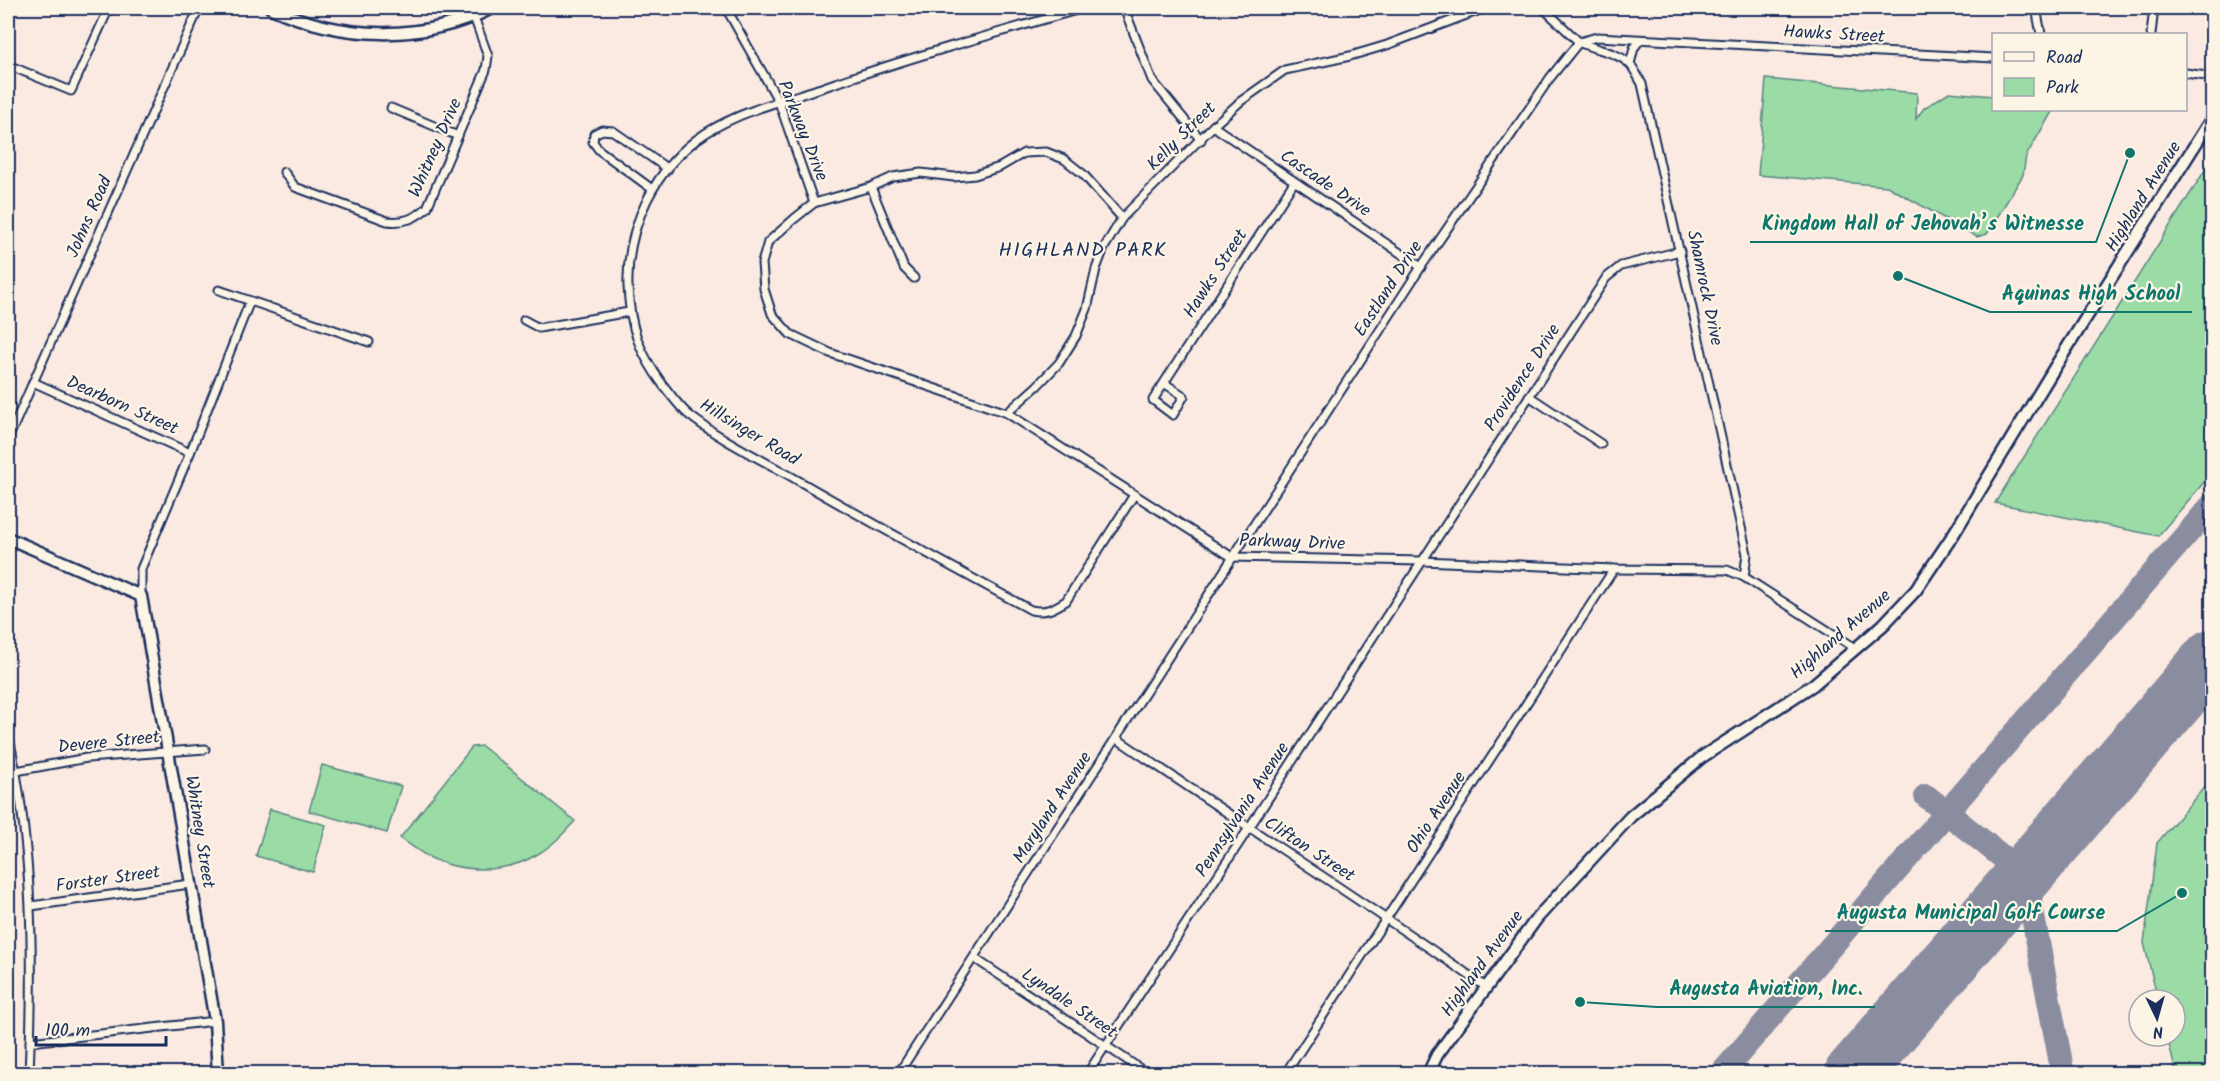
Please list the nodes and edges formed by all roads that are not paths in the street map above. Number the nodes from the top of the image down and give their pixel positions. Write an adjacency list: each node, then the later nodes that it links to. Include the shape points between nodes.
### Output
1 (109, 8): 19 (street, via 71,91)
2 (200, 8): 43 (street, Johns Road)
3 (271, 8): 12 (main road, via 302,21 381,34 429,30)
4 (492, 8): 12 (main road)
5 (726, 8): 22 (street, Parkway Drive)
6 (1084, 8): 22 (street, Hillsinger Road, via 913,57)
7 (1124, 8): 27 (street, via 1152,80)
8 (1485, 8): 25 (street, Kelly Street, via 1387,45 1285,70)
9 (1543, 8): 16 (street)
10 (2036, 8): 13 (street)
11 (2154, 8): 14 (street)
12 (474, 17): 26 (street, Whitney Drive, via 488,56 486,70)
13 (2041, 33)
14 (2151, 33)
15 (1640, 39): 16 (street, Hawks Street, via 1597,37); 17 (street, Hawks Street); 18 (street)
16 (1579, 42): 18 (street, via 1616,54); 36 (street, Eastland Drive, via 1550,78)
17 (1992, 58)
18 (1630, 64): 35 (street, Shamrock Drive, via 1642,84)
19 (8, 65)
20 (2187, 73): 21 (street)
21 (2212, 77)
22 (779, 102): 28 (street, Hillsinger Road, via 707,133); 33 (street, Parkway Drive)
23 (391, 108): 26 (street)
24 (2212, 118): 57 (main road, Highland Avenue, via 1916,590)
25 (1213, 126): 27 (street, Kelly Street); 30 (street, Cascade Drive)
26 (458, 136): 29 (street, Whitney Drive, via 427,208 415,218 400,222 387,221 295,188)
27 (1201, 140): 34 (street, Kelly Street)
28 (668, 169): 32 (street, Hillsinger Road); 32 (street, via 613,131 594,134 593,142 599,150)
29 (284, 172)
30 (1294, 182): 36 (street, Cascade Drive); 44 (street, Hawks Street)
31 (871, 187): 33 (street); 34 (street, via 893,177 921,173 975,175 1024,153 1046,152 1064,159 1083,174); 37 (street, via 904,268)
32 (652, 189): 40 (street, Hillsinger Road, via 640,212 627,265)
33 (814, 203): 46 (street, Parkway Drive, via 768,242 762,263 764,289 772,314 790,334 830,353)
34 (1122, 218): 46 (street, Kelly Street, via 1104,248 1076,336 1059,363)
35 (1680, 251): 45 (street, Providence Drive, via 1621,266 1606,278); 55 (street, Shamrock Drive, via 1747,554)
36 (1421, 267): 52 (street, Eastland Drive)
37 (914, 278)
38 (219, 290): 39 (street)
39 (250, 301): 42 (street); 49 (street)
40 (629, 312): 41 (street, via 539,328); 50 (street, Hillsinger Road, via 640,349 687,414 847,509 1041,612 1066,601)
41 (524, 320)
42 (369, 342)
43 (33, 382): 47 (street, Johns Road); 49 (street, Dearborn Street)
44 (1164, 383): 44 (street, Hawks Street, via 1153,400 1173,415 1184,396)
45 (1529, 396): 48 (street); 53 (street, Providence Drive)
46 (1007, 413): 50 (street, Parkway Drive)
47 (8, 439)
48 (1601, 444)
49 (190, 453): 56 (street, Dearborn Street, via 141,569)
50 (1134, 495): 52 (street, Parkway Drive)
51 (8, 538): 56 (main road)
52 (1232, 557): 53 (street, Parkway Drive); 59 (street, Maryland Avenue)
53 (1422, 561): 54 (street, Parkway Drive); 63 (street, Pennsylvania Avenue)
54 (1614, 569): 55 (street, Parkway Drive, via 1727,570); 66 (street, Ohio Avenue)
55 (1744, 577): 57 (street, Parkway Drive)
56 (141, 596): 61 (main road, Whitney Street)
57 (1855, 648): 68 (main road, Highland Avenue, via 1813,685 1702,757 1631,816 1537,918)
58 (8, 733): 62 (street)
59 (1116, 738): 63 (street, Clifton Street); 67 (street, Maryland Avenue)
60 (205, 749): 61 (street, Devere Street)
61 (169, 752): 62 (street, Devere Street, via 87,758); 64 (main road, Whitney Street)
62 (16, 771): 65 (street)
63 (1249, 828): 66 (street, Clifton Street); 71 (street, Pennsylvania Avenue)
64 (190, 884): 65 (street, Forster Street); 69 (main road, Whitney Street)
65 (31, 906): 70 (street)
66 (1387, 918): 68 (street, Clifton Street); 77 (street, Ohio Avenue)
67 (974, 958): 71 (street, Lyndale Street); 74 (street, Maryland Avenue)
68 (1486, 987): 78 (main road, Highland Avenue, via 1437,1055)
69 (214, 1021): 70 (street); 73 (main road, Whitney Street)
70 (30, 1042): 72 (street)
71 (1105, 1046): 75 (street, Pennsylvania Avenue); 76 (street, Lyndale Street)
72 (29, 1074)
73 (218, 1074)
74 (898, 1074)
75 (1087, 1074)
76 (1148, 1074)
77 (1285, 1074)
78 (1428, 1074)

